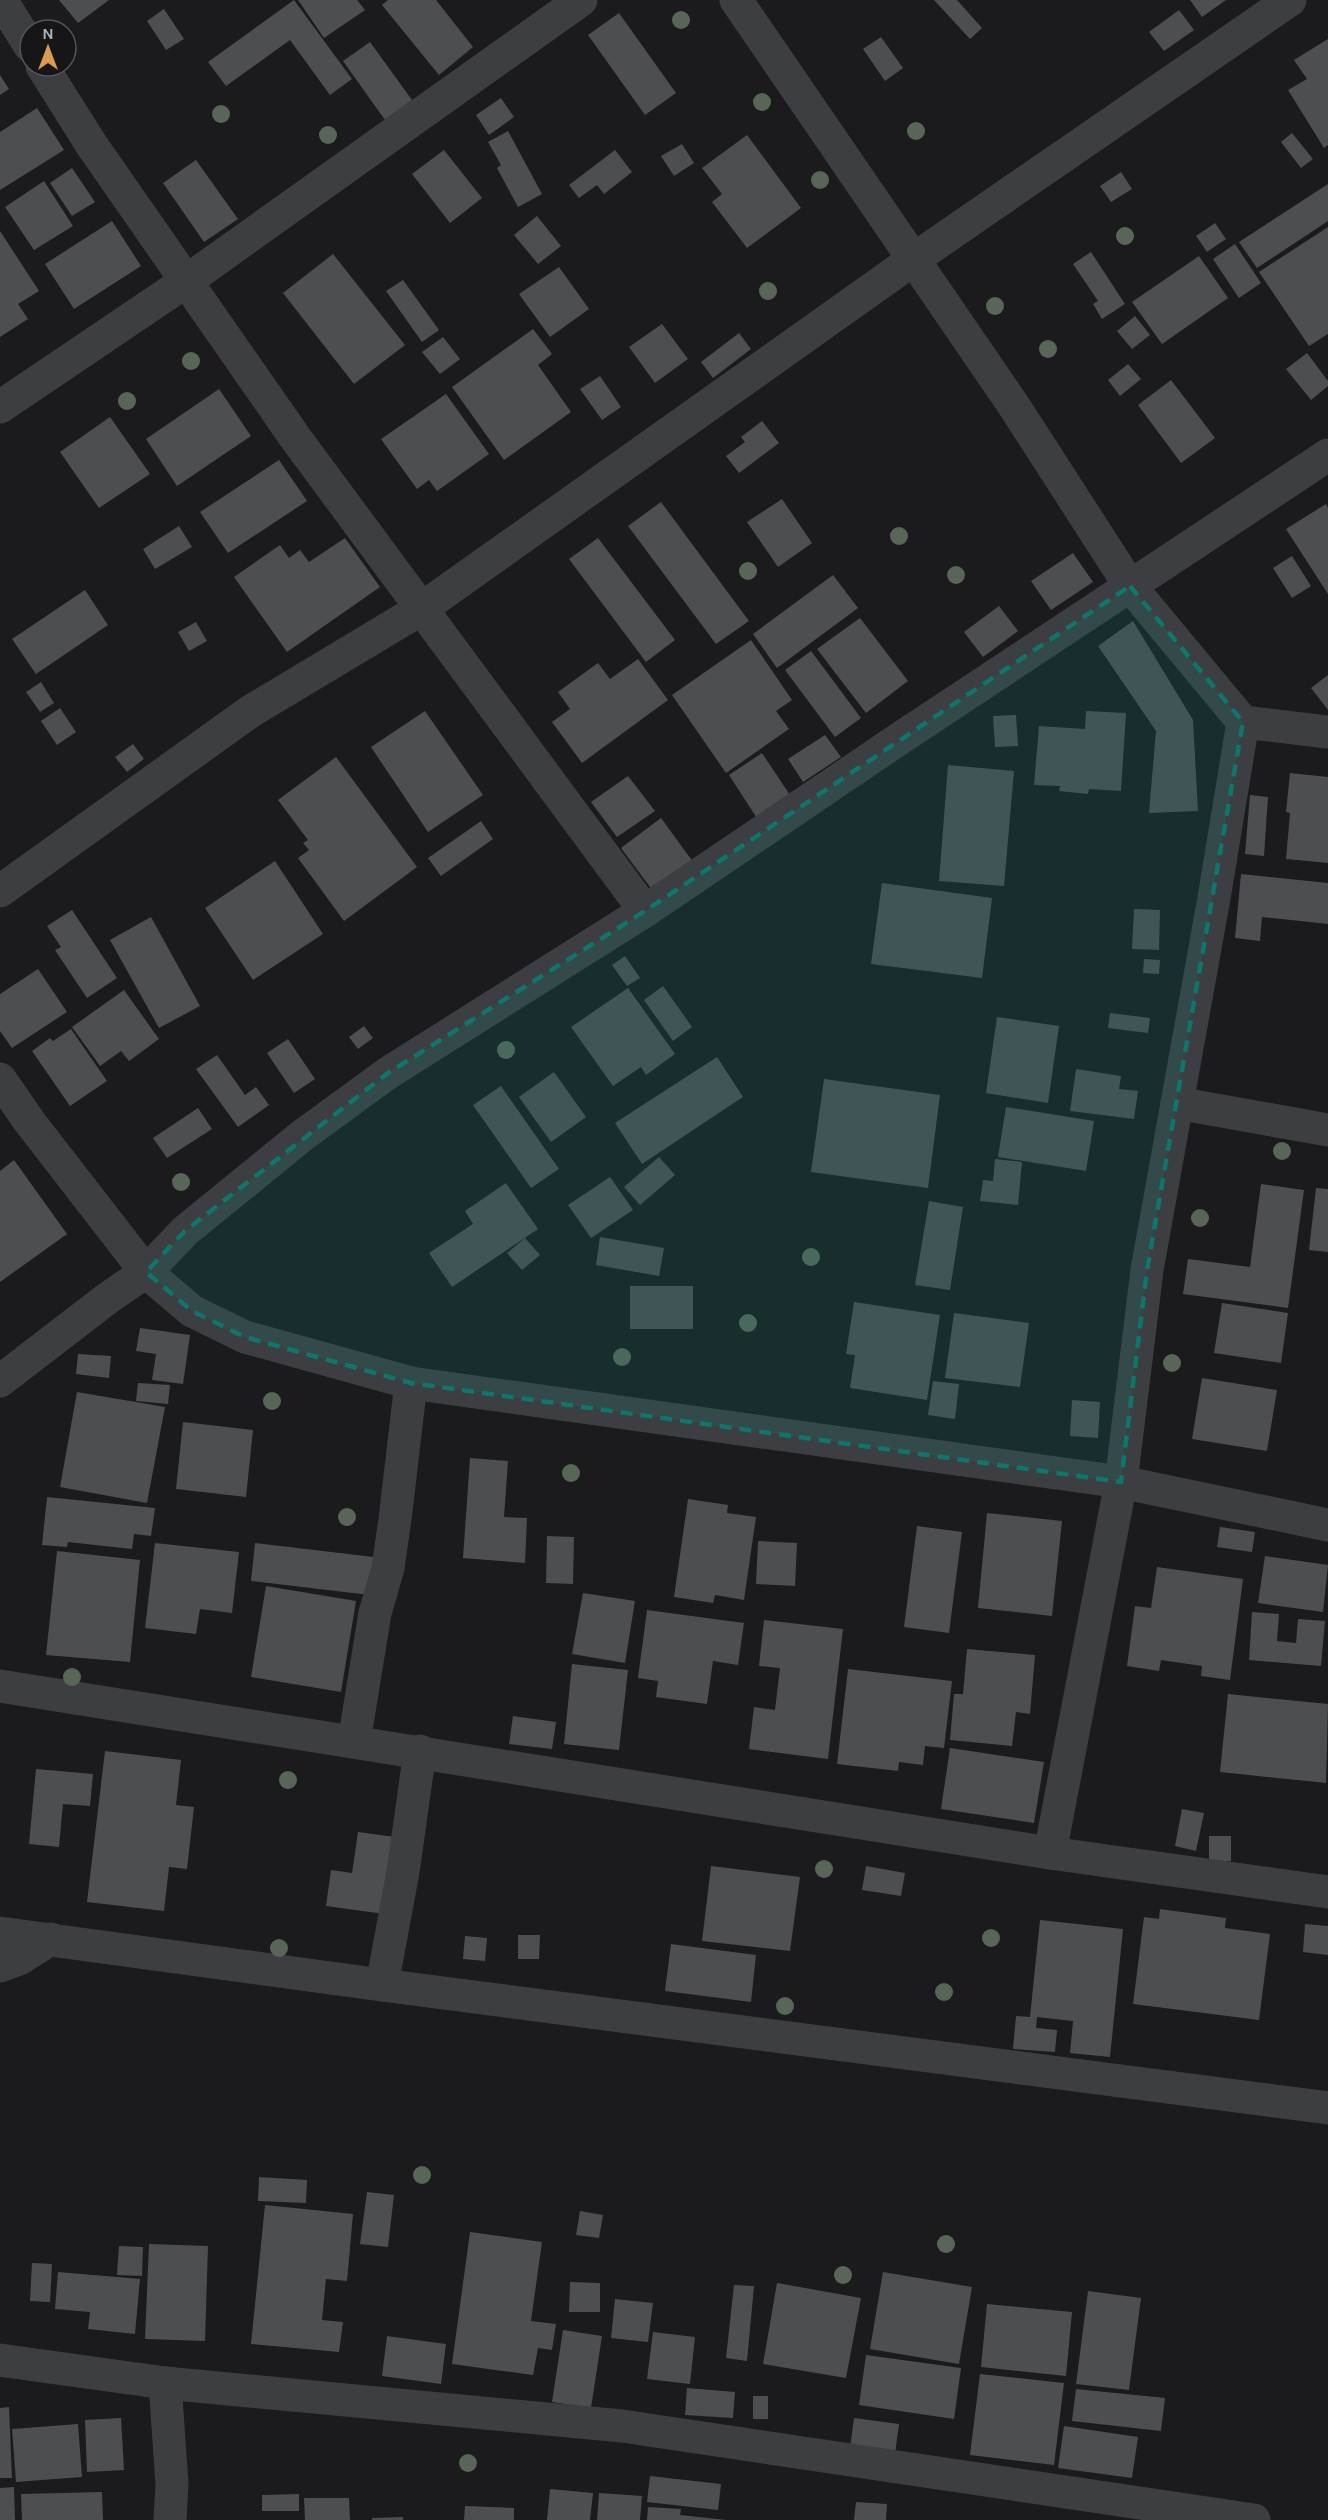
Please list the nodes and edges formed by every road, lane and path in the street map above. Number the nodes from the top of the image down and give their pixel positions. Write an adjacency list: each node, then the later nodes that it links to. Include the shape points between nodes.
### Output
1 (1, 0): 5 (street)
2 (581, 0): 8 (street)
3 (736, 0): 7 (street)
4 (1290, 0): 7 (street)
5 (18, 27)
6 (50, 78): 8 (street)
7 (914, 259): 11 (street); 12 (street)
8 (185, 282): 9 (street); 12 (street)
9 (0, 407)
10 (1328, 455): 11 (street)
11 (1130, 586): 13 (street); 16 (street)
12 (421, 609): 15 (street, via 251,711); 16 (street)
13 (1243, 722): 14 (street); 18 (street)
14 (1328, 732)
15 (0, 891)
16 (645, 911): 20 (street, via 378,1080 185,1231)
17 (0, 1079): 20 (street)
18 (1177, 1103): 19 (street); 23 (street, via 1147,1270)
19 (1328, 1130)
20 (146, 1272): 21 (street); 22 (street, via 192,1311 245,1337)
21 (0, 1381)
22 (411, 1383): 23 (street); 26 (street, via 396,1519 375,1613)
23 (1121, 1482): 24 (street); 28 (street)
24 (1328, 1525)
25 (0, 1686): 26 (street)
26 (354, 1742): 27 (street)
27 (420, 1751): 28 (street); 33 (street)
28 (1050, 1854): 29 (street)
29 (1328, 1892)
30 (0, 1933): 31 (street)
31 (51, 1939): 32 (street); 33 (street)
32 (0, 1966)
33 (382, 1985): 34 (street)
34 (1328, 2108)
35 (0, 2360): 36 (street)
36 (165, 2383): 37 (street); 38 (street, via 622,2426)
37 (171, 2520)
38 (1254, 2520)

